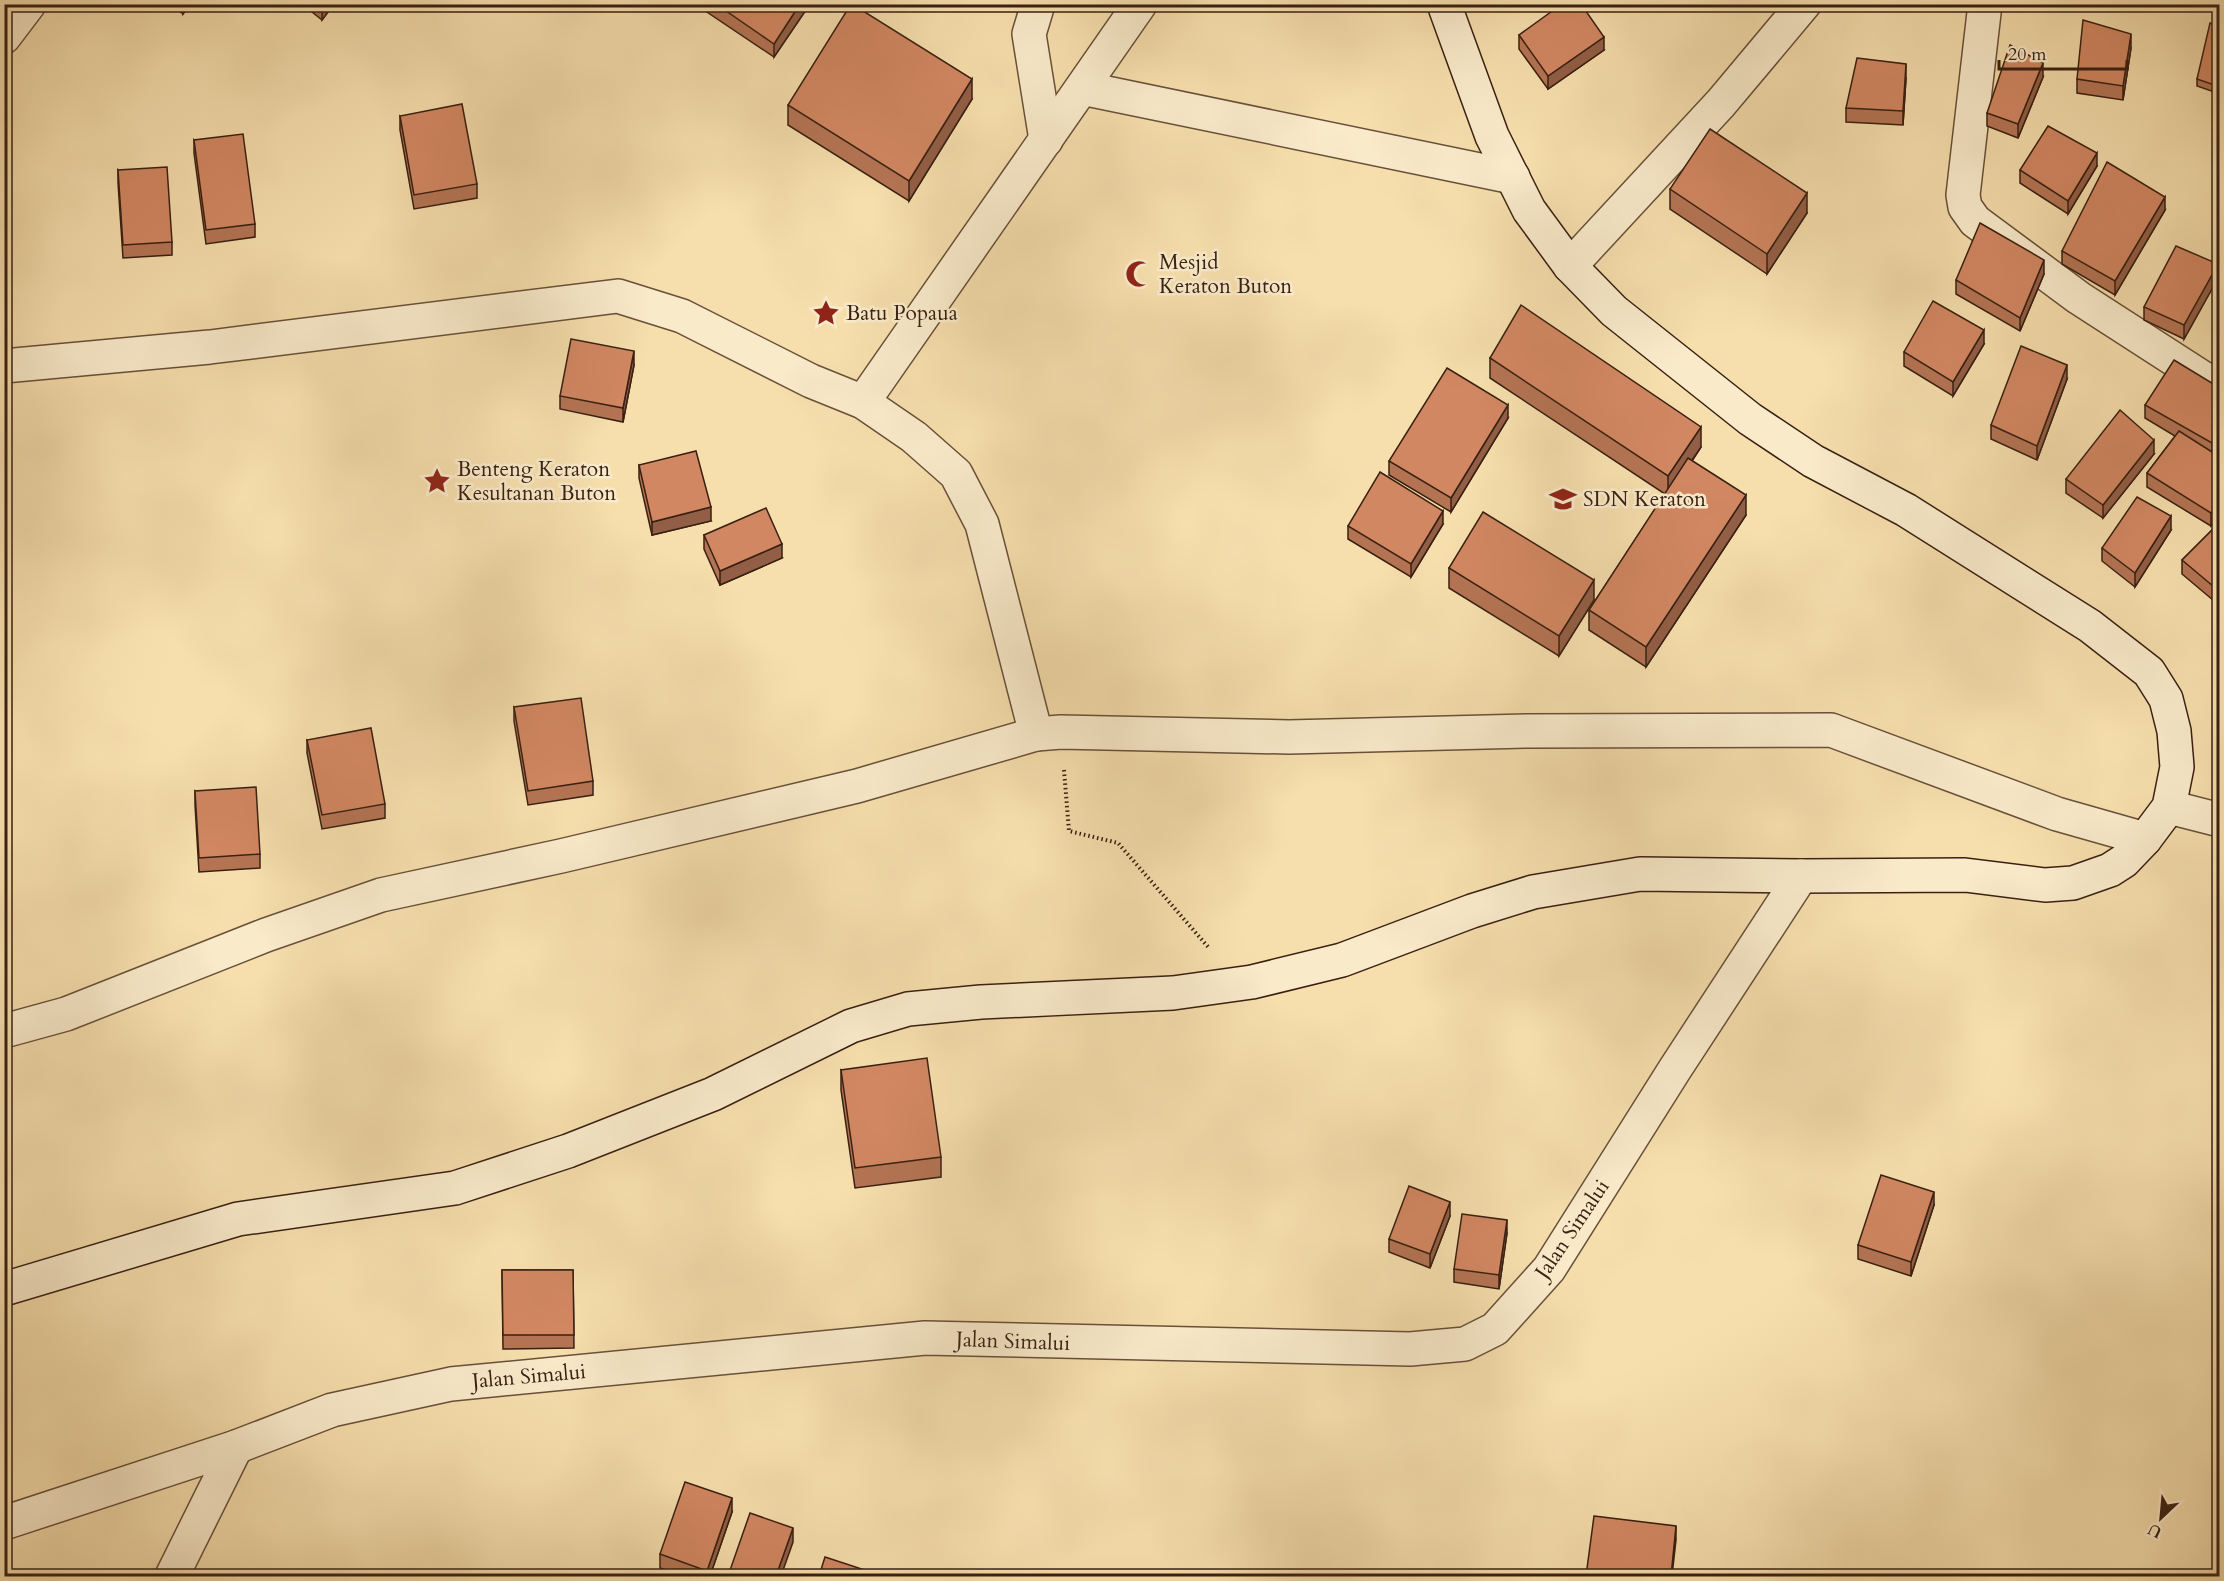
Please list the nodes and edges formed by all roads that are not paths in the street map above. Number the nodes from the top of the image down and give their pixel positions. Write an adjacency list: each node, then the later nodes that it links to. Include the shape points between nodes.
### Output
1 (29, 4): 7 (street)
2 (1038, 4): 9 (street, via 1029,34)
3 (1140, 4): 8 (street)
4 (1444, 4): 10 (street, via 1492,136)
5 (1804, 4): 11 (street, via 1721,103)
6 (1985, 4): 13 (street, via 1963,195 1965,207 1975,221 2079,298)
7 (4, 37)
8 (1082, 88): 9 (street); 10 (street)
9 (1046, 140): 14 (street)
10 (1513, 177): 11 (street, via 1529,210)
11 (1570, 266): 16 (street, via 1614,311 1750,419 1813,461 1906,510 2090,626 2150,672 2166,699 2174,731 2176,767)
12 (4, 366): 14 (street, via 210,347 618,296 682,316 811,381)
13 (2220, 389)
14 (862, 402): 15 (street, via 914,437 956,474 982,524)
15 (1048, 733): 18 (street, via 1288,737 1831,730 2057,814); 20 (street, via 857,786 381,895 266,935 66,1014)
16 (2169, 807): 17 (street); 18 (street)
17 (2220, 820)
18 (2145, 839): 19 (street, via 2110,870 2073,883 2045,885 1965,875)
19 (1801, 876): 21 (street, via 1640,874 1533,892 1342,960 1229,985 1173,993 908,1009 851,1026 712,1094 579,1147 455,1188 238,1219); 22 (street, Jalan Simalui, via 1549,1269 1495,1329 1466,1344 1410,1349 925,1338 451,1384 332,1410)
20 (4, 1031)
21 (4, 1289)
22 (236, 1448): 23 (street, Jalan Simalui); 24 (street)
23 (4, 1523)
24 (172, 1576)

